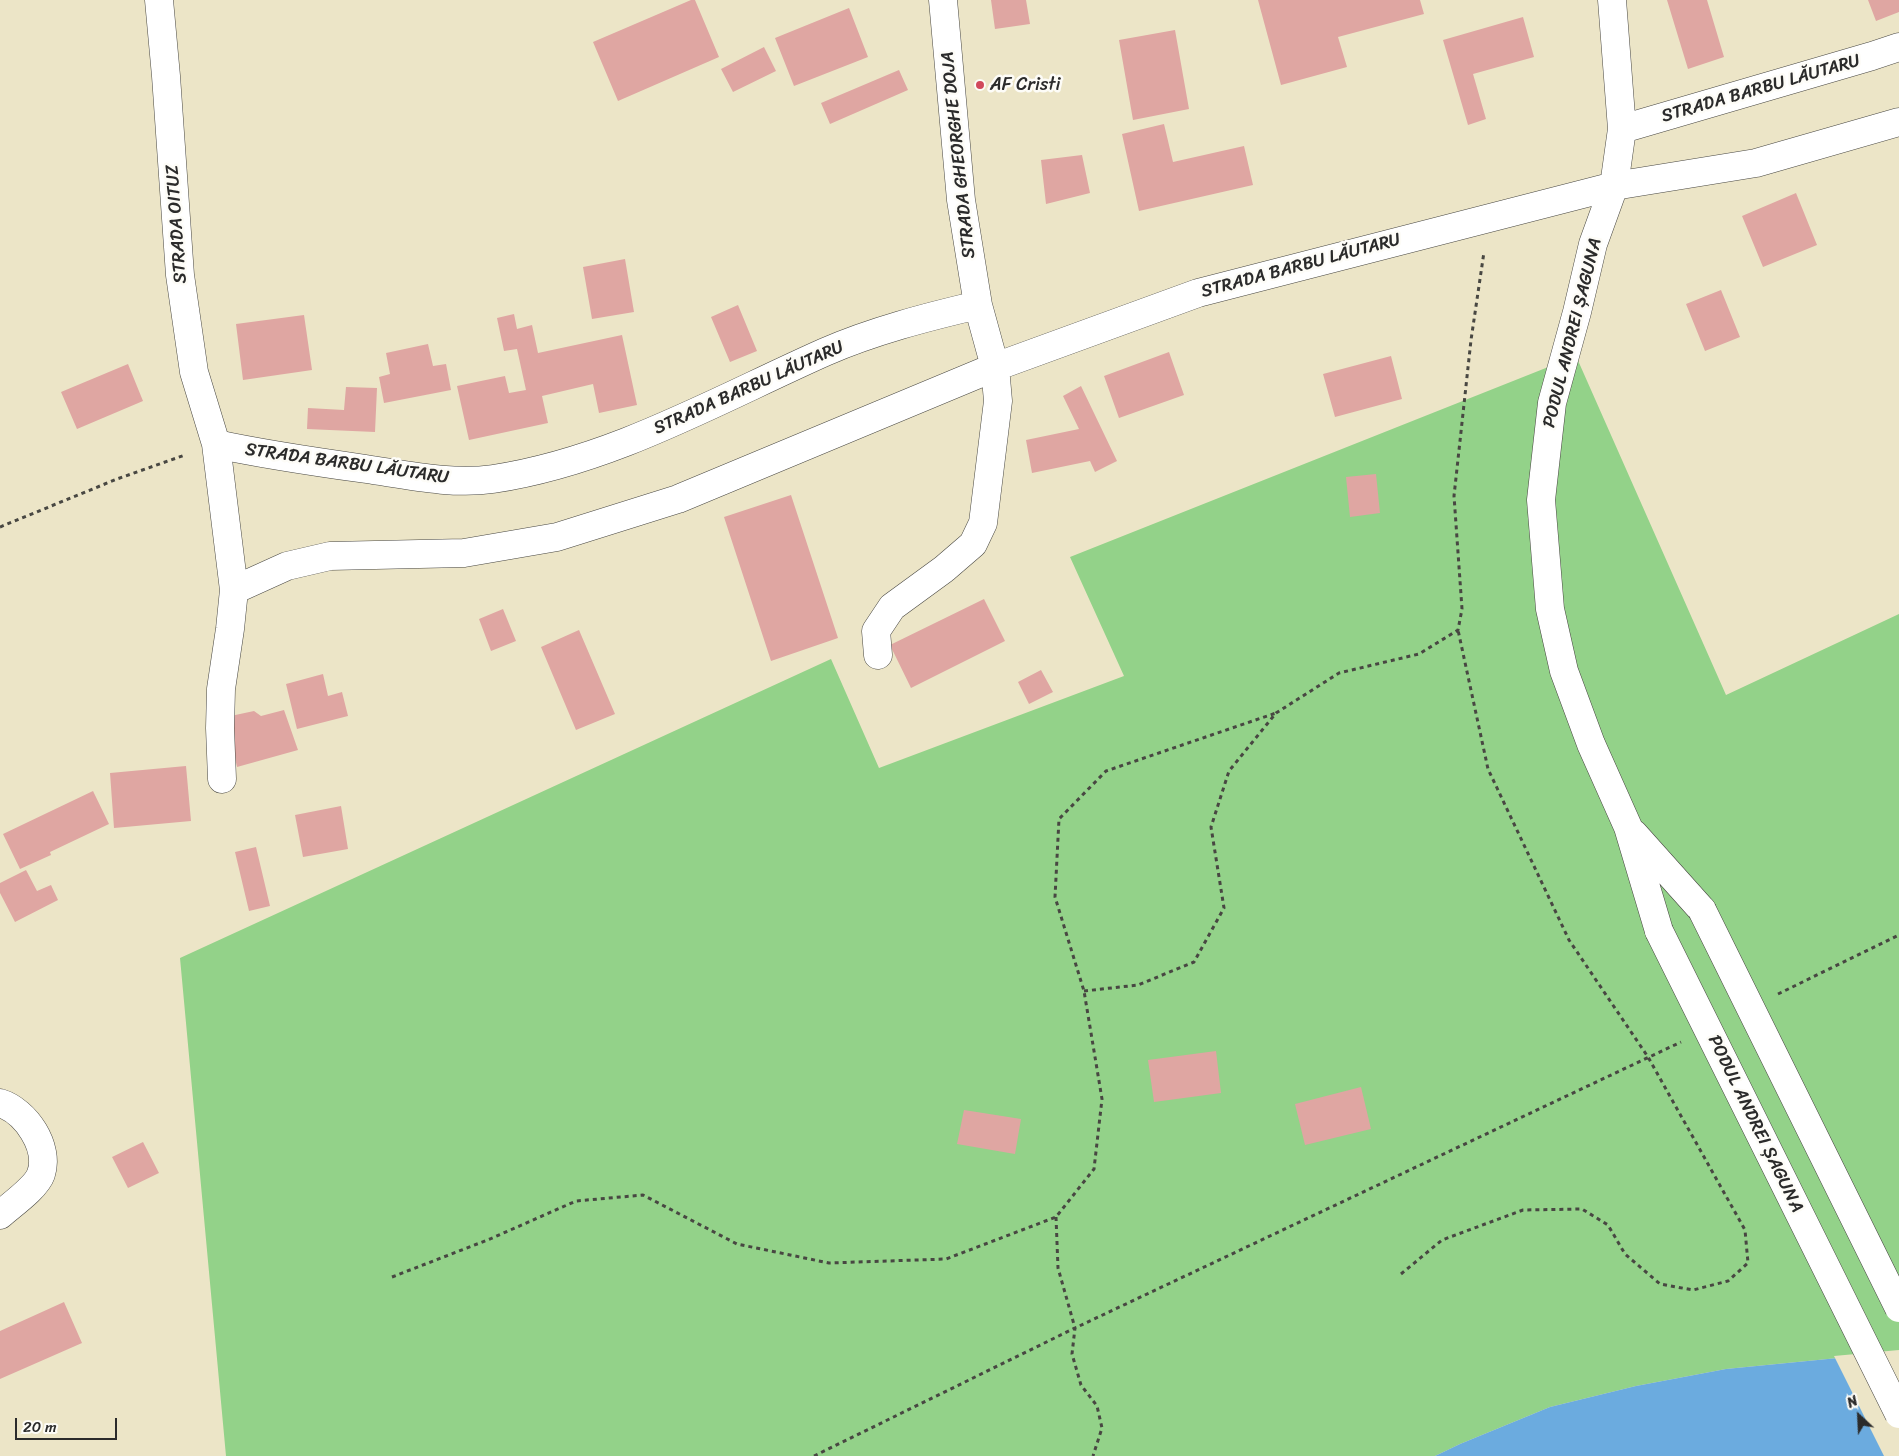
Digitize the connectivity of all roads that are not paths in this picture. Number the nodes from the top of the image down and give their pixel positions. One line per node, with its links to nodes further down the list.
1 (160, 0): 10 (street, STRADA OITUZ)
2 (943, 0): 8 (street, STRADA GHEORGHE DOJA)
3 (1612, 0): 6 (street, PODUL ANDREI ȘAGUNA)
4 (1899, 46): 6 (street, STRADA BARBU LĂUTARU)
5 (1899, 122): 7 (street, STRADA BARBU LĂUTARU)
6 (1622, 129): 7 (street, PODUL ANDREI ȘAGUNA)
7 (1614, 186): 9 (street, STRADA BARBU LĂUTARU); 14 (street, PODUL ANDREI ȘAGUNA)
8 (978, 305): 9 (street, STRADA GHEORGHE DOJA); 10 (street, STRADA BARBU LĂUTARU)
9 (994, 367): 11 (street, STRADA BARBU LĂUTARU); 12 (street, STRADA GHEORGHE DOJA)
10 (216, 444): 11 (street, STRADA OITUZ)
11 (234, 590): 13 (street, STRADA OITUZ)
12 (878, 655)
13 (222, 779)
14 (1628, 827): 17 (street, PODUL ANDREI ȘAGUNA, bridge); 18 (street, PODUL ANDREI ȘAGUNA, bridge)
15 (0, 1103): 16 (street)
16 (0, 1215)
17 (1899, 1308)
18 (1899, 1414)

